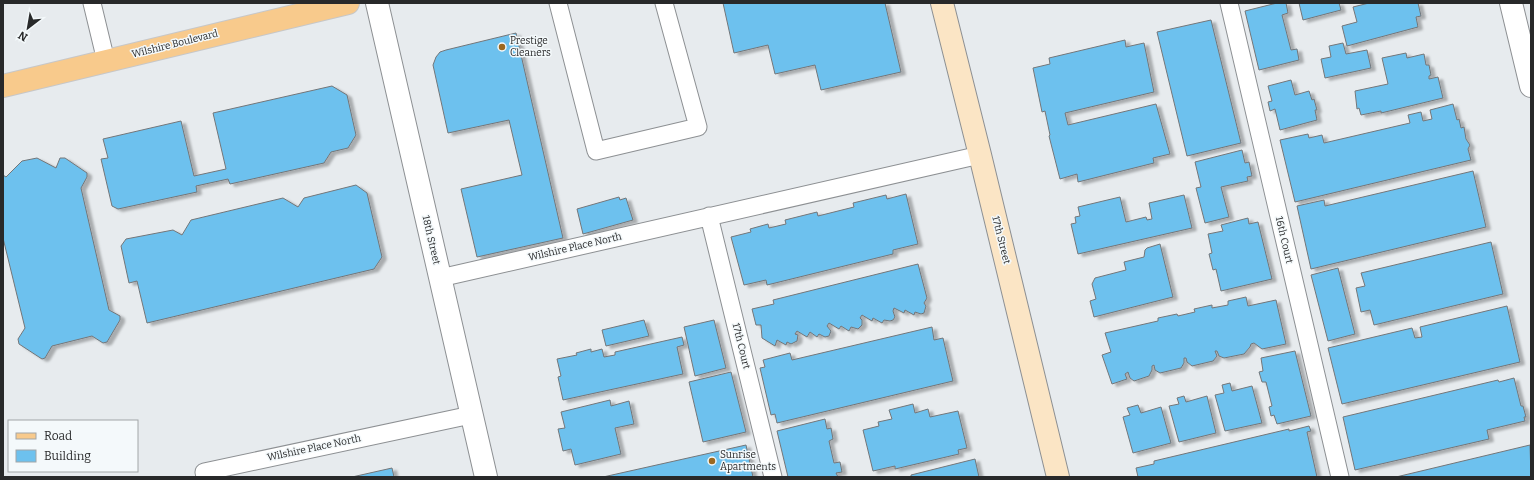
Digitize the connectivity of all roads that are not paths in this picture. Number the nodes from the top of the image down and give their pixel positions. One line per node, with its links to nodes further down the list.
1 (92, 3): 9 (lane)
2 (348, 3): 9 (main road, Wilshire Boulevard)
3 (377, 3): 14 (street, 18th Street)
4 (558, 3): 5 (lane)
5 (664, 3)
6 (942, 3): 12 (street, 17th Street)
7 (1229, 3): 20 (lane, 16th Court)
8 (1511, 3): 11 (street)
9 (106, 61): 10 (main road, Wilshire Boulevard)
10 (3, 86)
11 (1531, 86)
12 (980, 155): 13 (lane, Wilshire Place North); 19 (street, 17th Street)
13 (710, 216): 14 (lane, Wilshire Place North); 18 (lane, 17th Court)
14 (440, 278): 15 (street, 18th Street)
15 (471, 415): 16 (lane, Wilshire Place North); 17 (street, 18th Street)
16 (205, 475)
17 (486, 477)
18 (773, 477)
19 (1058, 477)
20 (1340, 477)

